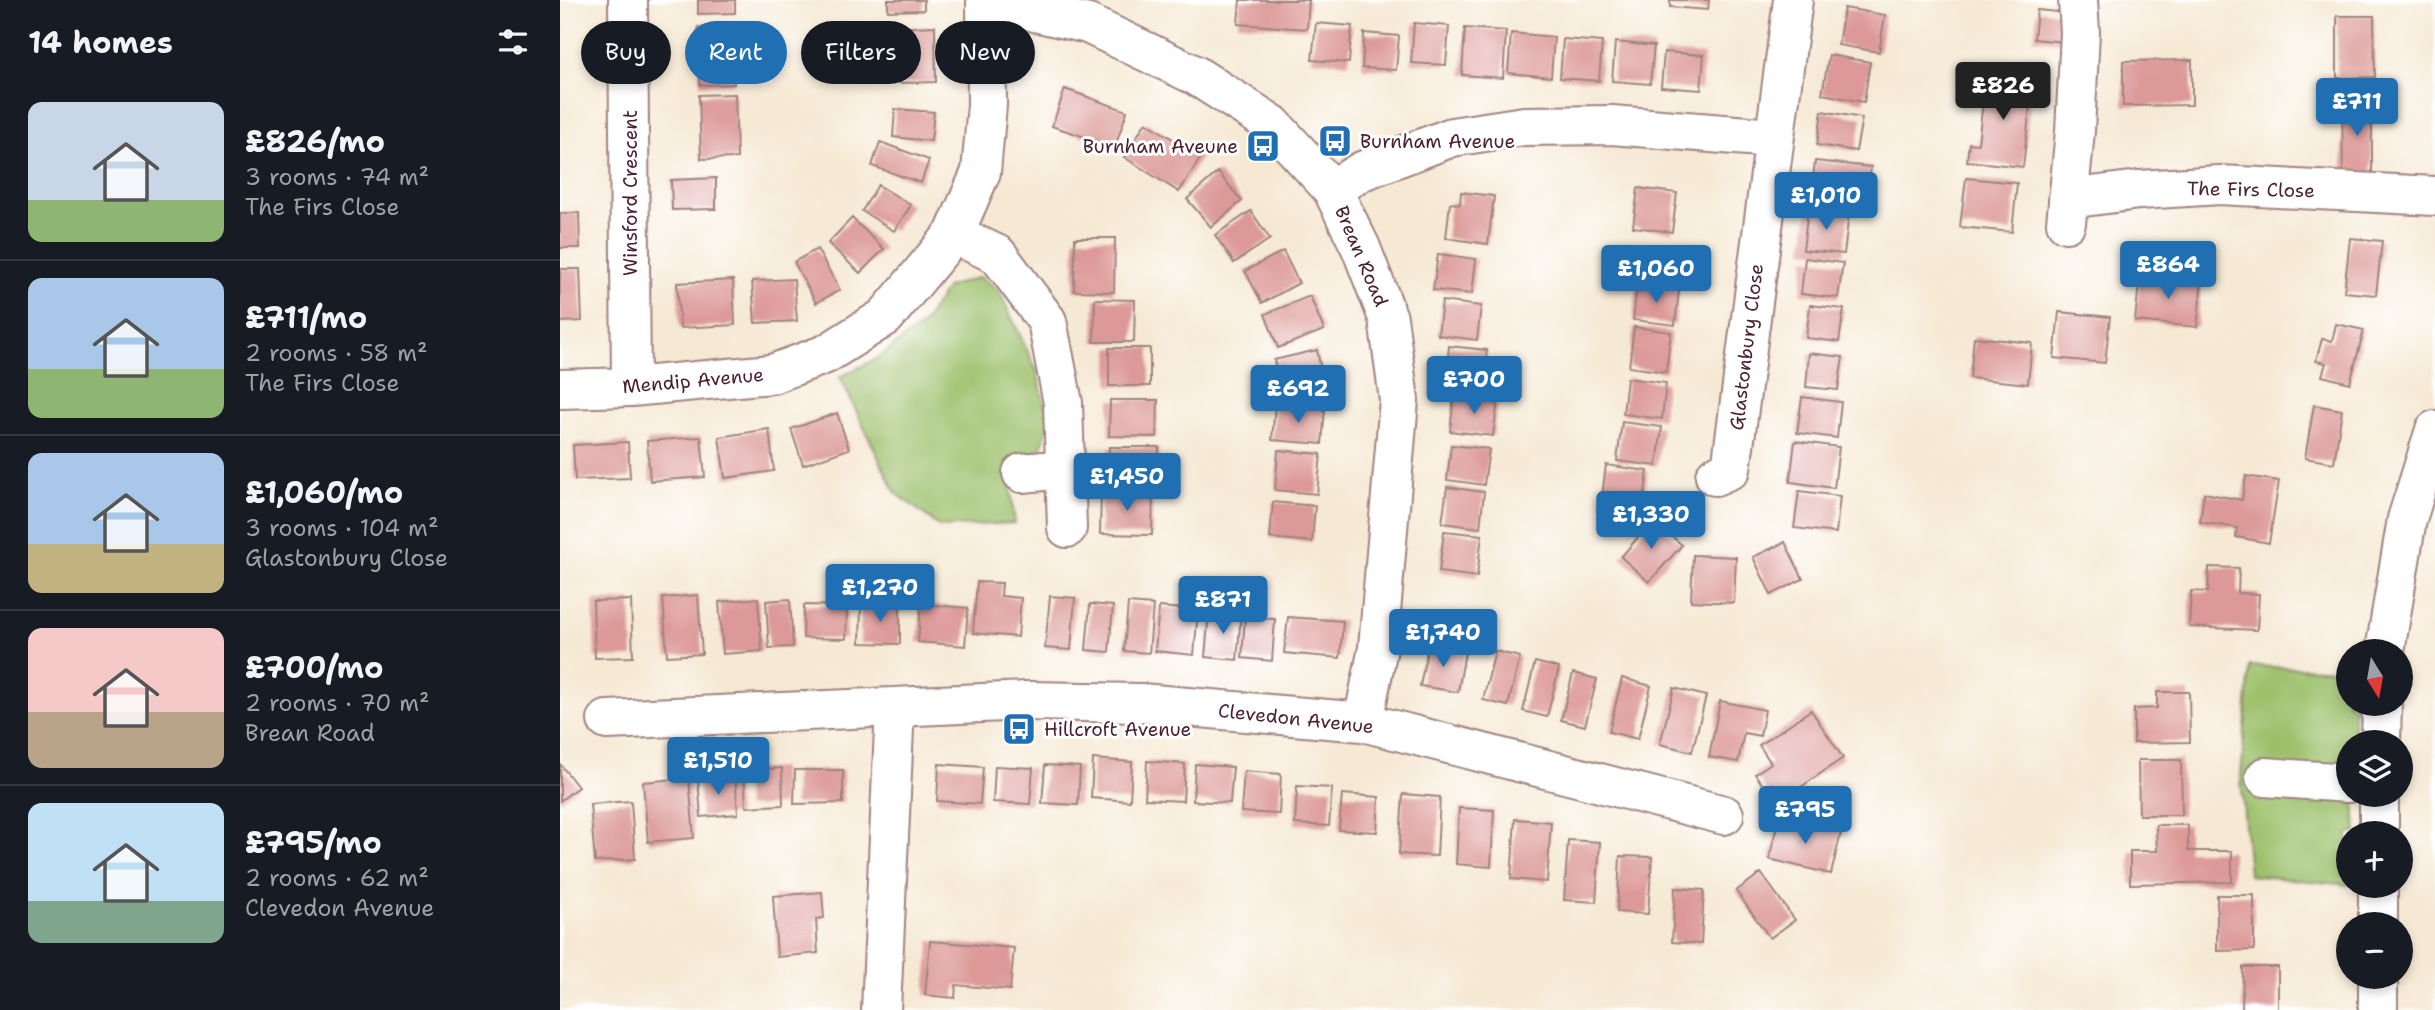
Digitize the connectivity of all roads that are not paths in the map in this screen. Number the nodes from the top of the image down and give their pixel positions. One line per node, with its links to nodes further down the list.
1 (628, 0): 9 (street, Winsford Crescent)
2 (986, 0): 6 (street, Brean Road); 8 (street, Mendip Avenue)
3 (1793, 0): 5 (street, Glastonbury Close)
4 (2078, 0): 7 (street, The Firs Close)
5 (1773, 138): 6 (street); 14 (street, Glastonbury Close)
6 (1332, 189): 19 (street, Brean Road)
7 (2435, 196)
8 (954, 234): 9 (street, Mendip Avenue); 12 (street)
9 (631, 387): 10 (street, Mendip Avenue)
10 (560, 389)
11 (2435, 430): 16 (street)
12 (1066, 469): 13 (street); 15 (street)
13 (1022, 472)
14 (1715, 476)
15 (1067, 528)
16 (2387, 639)
17 (895, 707): 18 (street, Clevedon Avenue); 19 (street, Clevedon Avenue); 24 (street)
18 (607, 720)
19 (1363, 722): 22 (street, Clevedon Avenue)
20 (2265, 777): 21 (street)
21 (2336, 782)
22 (1724, 815)
23 (2378, 989): 25 (street)
24 (881, 1010)
25 (2378, 1010)

